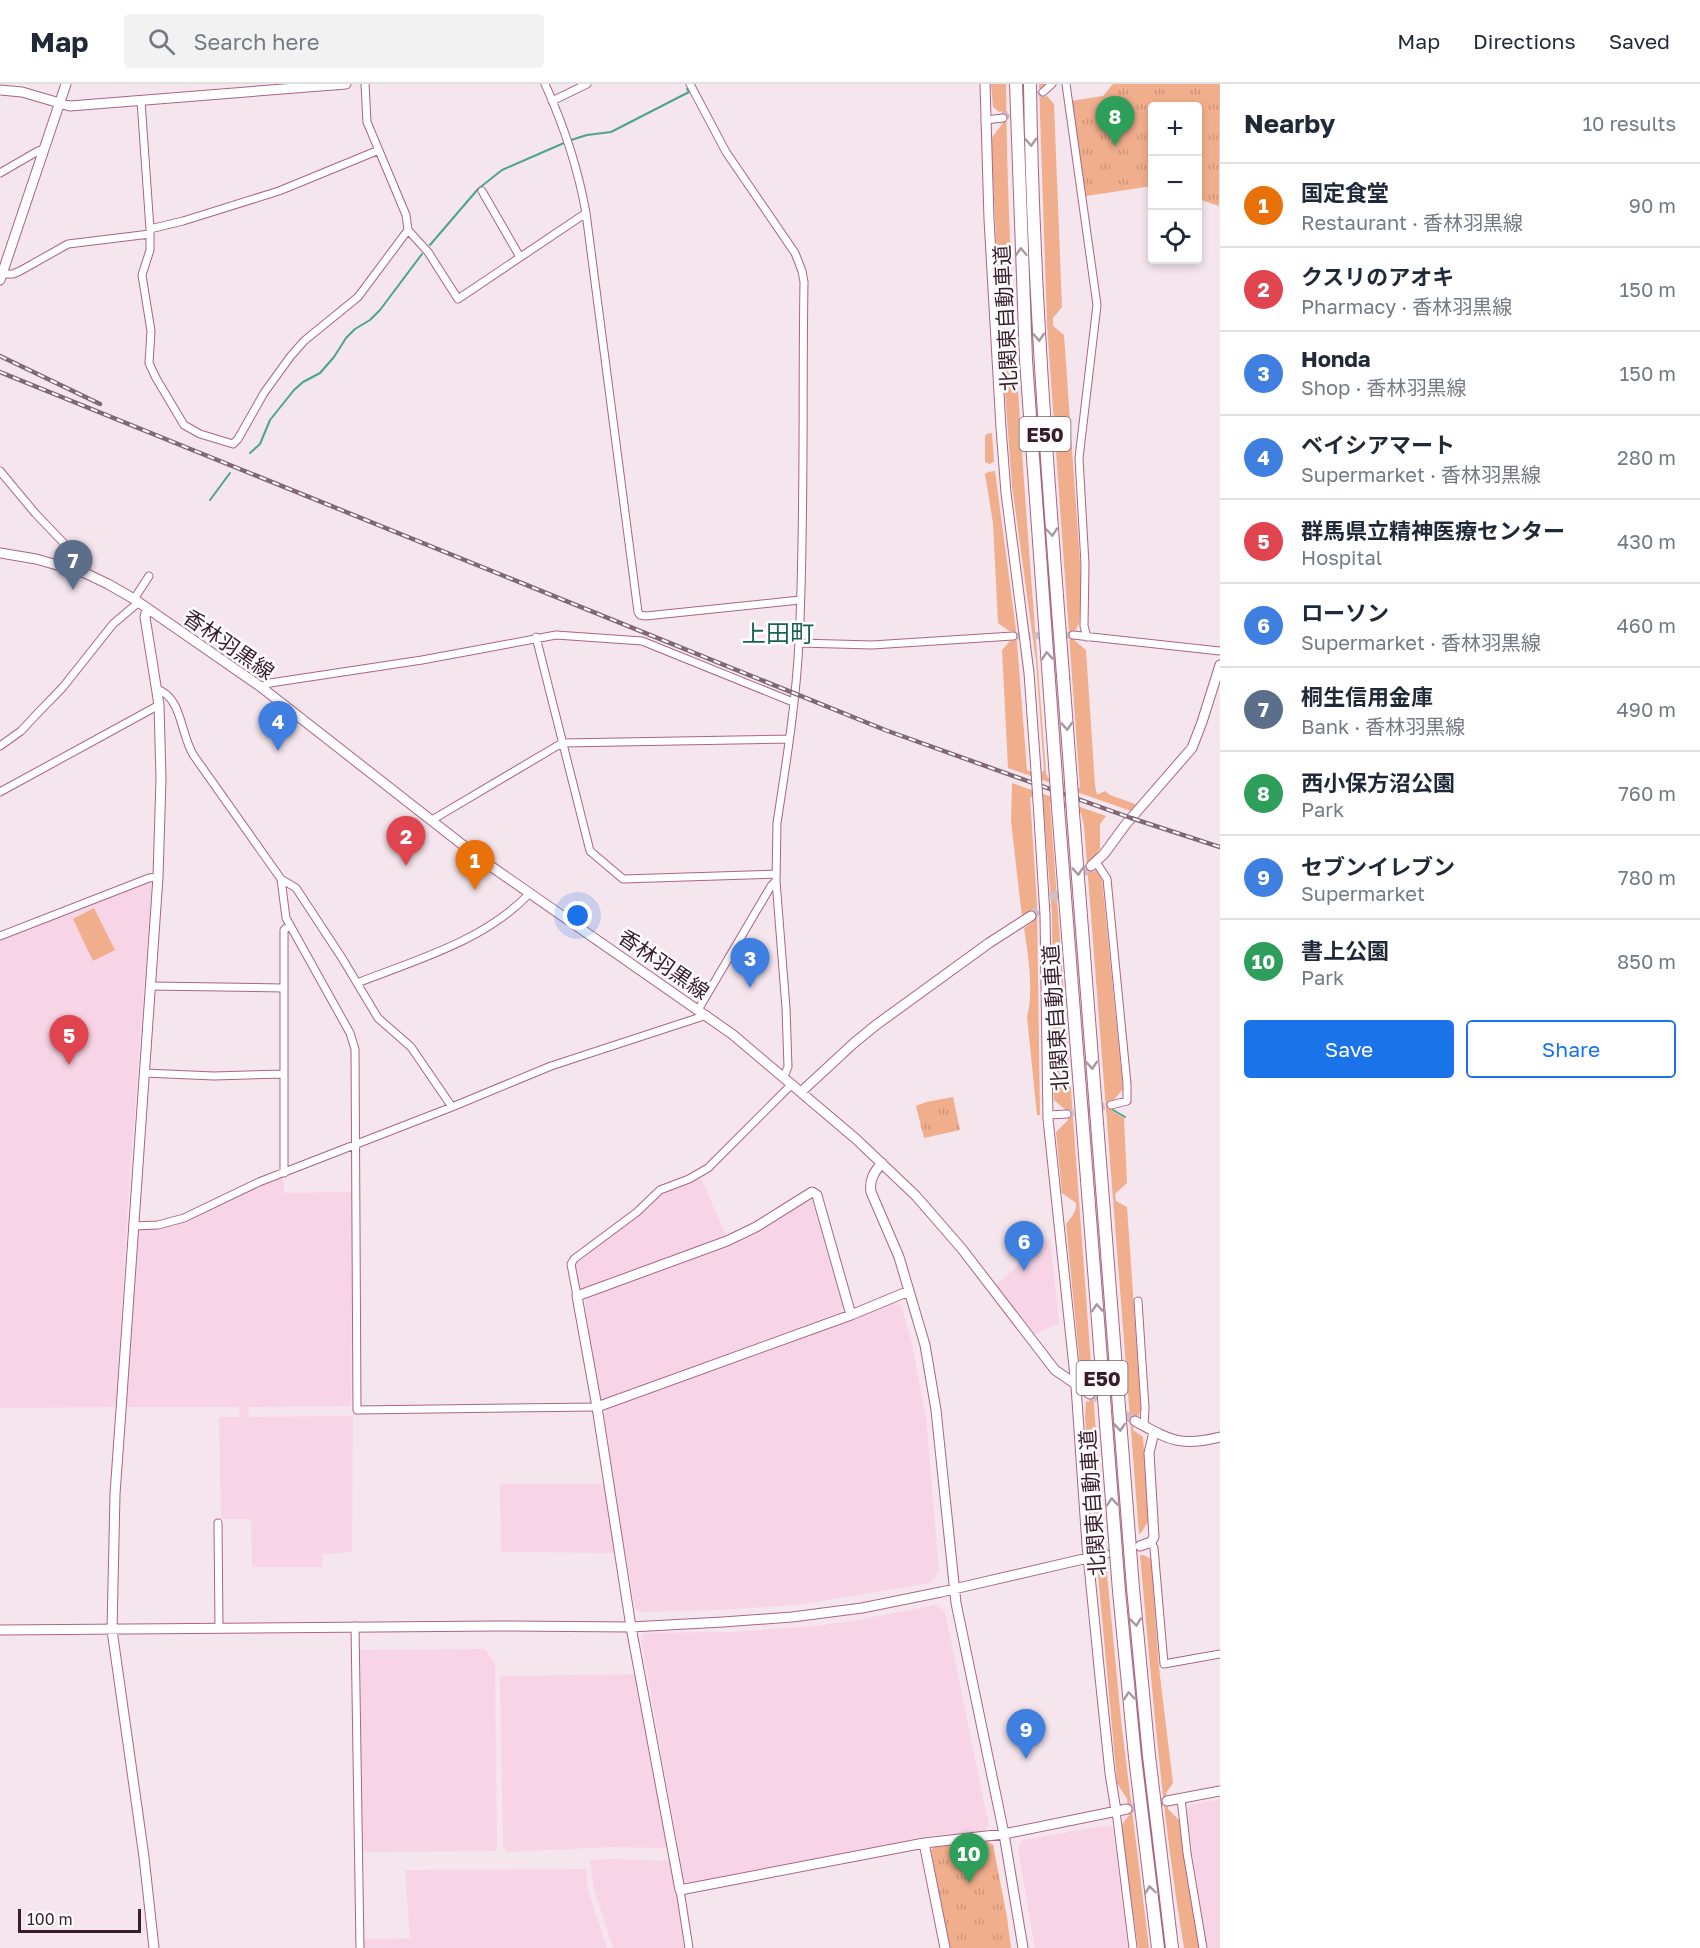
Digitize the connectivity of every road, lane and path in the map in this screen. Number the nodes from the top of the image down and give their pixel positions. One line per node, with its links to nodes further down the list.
1 (66, 84): 17 (street)
2 (346, 84): 12 (street)
3 (365, 84): 21 (street)
4 (545, 84): 15 (street)
5 (587, 84): 15 (street)
6 (690, 84): 33 (street)
7 (985, 84): 19 (street)
8 (1016, 84): 113 (highway, 北関東自動車道 / E50, one-way to 8, bridge)
9 (1030, 84): 114 (highway, 北関東自動車道 / E50, one-way to 114, bridge)
10 (1052, 84): 14 (street)
11 (1066, 84): 38 (street)
12 (263, 88): 16 (street)
13 (0, 90): 17 (street)
14 (1043, 92)
15 (552, 100): 24 (street)
16 (141, 101): 17 (street); 26 (street)
17 (58, 104): 20 (street)
18 (1003, 118): 19 (street)
19 (985, 120): 71 (street, bridge)
20 (44, 150): 22 (street); 28 (street)
21 (379, 150): 25 (street); 26 (street)
22 (0, 173)
23 (482, 191): 27 (street)
24 (586, 213): 27 (street); 33 (street)
25 (408, 230): 26 (street); 27 (street)
26 (150, 231): 28 (street)
27 (520, 257)
28 (1, 276)
29 (0, 471): 31 (street)
30 (0, 553): 31 (street, 香林羽黒線)
31 (85, 573): 34 (street, 香林羽黒線)
32 (149, 576): 34 (street)
33 (800, 600): 39 (street)
34 (140, 603): 42 (street, 香林羽黒線); 43 (street); 48 (street)
35 (1073, 635): 38 (street)
36 (1012, 636): 39 (street)
37 (536, 638): 42 (street); 44 (street); 47 (street)
38 (1087, 638): 40 (street)
39 (799, 643): 44 (street)
40 (1220, 651)
41 (1220, 665): 51 (street)
42 (261, 687): 50 (street, 香林羽黒線)
43 (157, 689): 45 (street); 54 (street)
44 (793, 702): 46 (street)
45 (159, 705): 49 (street); 52 (street)
46 (788, 739): 47 (street); 53 (street)
47 (562, 743): 50 (street); 53 (street)
48 (0, 746)
49 (0, 792)
50 (432, 820): 55 (street, 香林羽黒線)
51 (1094, 864): 68 (street)
52 (158, 877): 58 (street); 60 (street)
53 (776, 877): 62 (street); 65 (street)
54 (281, 879): 57 (street); 59 (street)
55 (529, 894): 59 (street); 62 (street, 香林羽黒線)
56 (1031, 916): 67 (street)
57 (290, 925): 61 (street); 72 (street)
58 (0, 936)
59 (357, 983): 69 (street)
60 (150, 986): 61 (street); 63 (street)
61 (284, 988): 64 (street)
62 (703, 1013): 65 (street, 香林羽黒線); 69 (street)
63 (144, 1073): 64 (street); 75 (street)
64 (284, 1074): 74 (street)
65 (784, 1076): 66 (street, 香林羽黒線)
66 (792, 1084): 67 (street, 香林羽黒線); 77 (street)
67 (801, 1092): 73 (street, 香林羽黒線)
68 (1111, 1105)
69 (452, 1107): 72 (street)
70 (1067, 1114): 71 (street)
71 (1048, 1115): 80 (street)
72 (356, 1144): 74 (street); 82 (street)
73 (882, 1163): 76 (street); 80 (street, 香林羽黒線)
74 (284, 1173): 75 (street)
75 (133, 1226): 97 (street)
76 (909, 1291): 79 (street); 92 (street)
77 (577, 1296): 79 (street); 82 (street)
78 (1138, 1301): 84 (street)
79 (851, 1315): 82 (street)
80 (1076, 1386): 81 (street, 香林羽黒線); 91 (street)
81 (1090, 1394)
82 (597, 1407): 94 (street)
83 (1135, 1421): 84 (street)
84 (1144, 1426): 85 (street)
85 (1154, 1432): 86 (street); 88 (street)
86 (1220, 1437)
87 (218, 1523): 95 (street)
88 (1151, 1542): 89 (street); 98 (street)
89 (1140, 1546)
90 (1105, 1554): 91 (street)
91 (1088, 1557): 92 (street); 103 (street)
92 (954, 1590): 94 (street); 104 (street)
93 (356, 1626): 94 (street); 95 (street); 108 (street)
94 (631, 1627): 106 (street)
95 (219, 1628): 97 (street)
96 (0, 1630): 97 (street)
97 (112, 1630): 107 (street)
98 (1220, 1654)
99 (1220, 1791): 100 (street)
100 (1181, 1798): 101 (street); 115 (street)
101 (1167, 1801)
102 (1127, 1809): 103 (street)
103 (1116, 1811): 104 (street); 112 (street)
104 (1004, 1834): 105 (street); 111 (street)
105 (924, 1843): 106 (street); 110 (street)
106 (680, 1890): 109 (street)
107 (154, 1948)
108 (360, 1948)
109 (689, 1948)
110 (945, 1948)
111 (1023, 1948)
112 (1133, 1948)
113 (1158, 1948)
114 (1175, 1948)
115 (1203, 1948)

